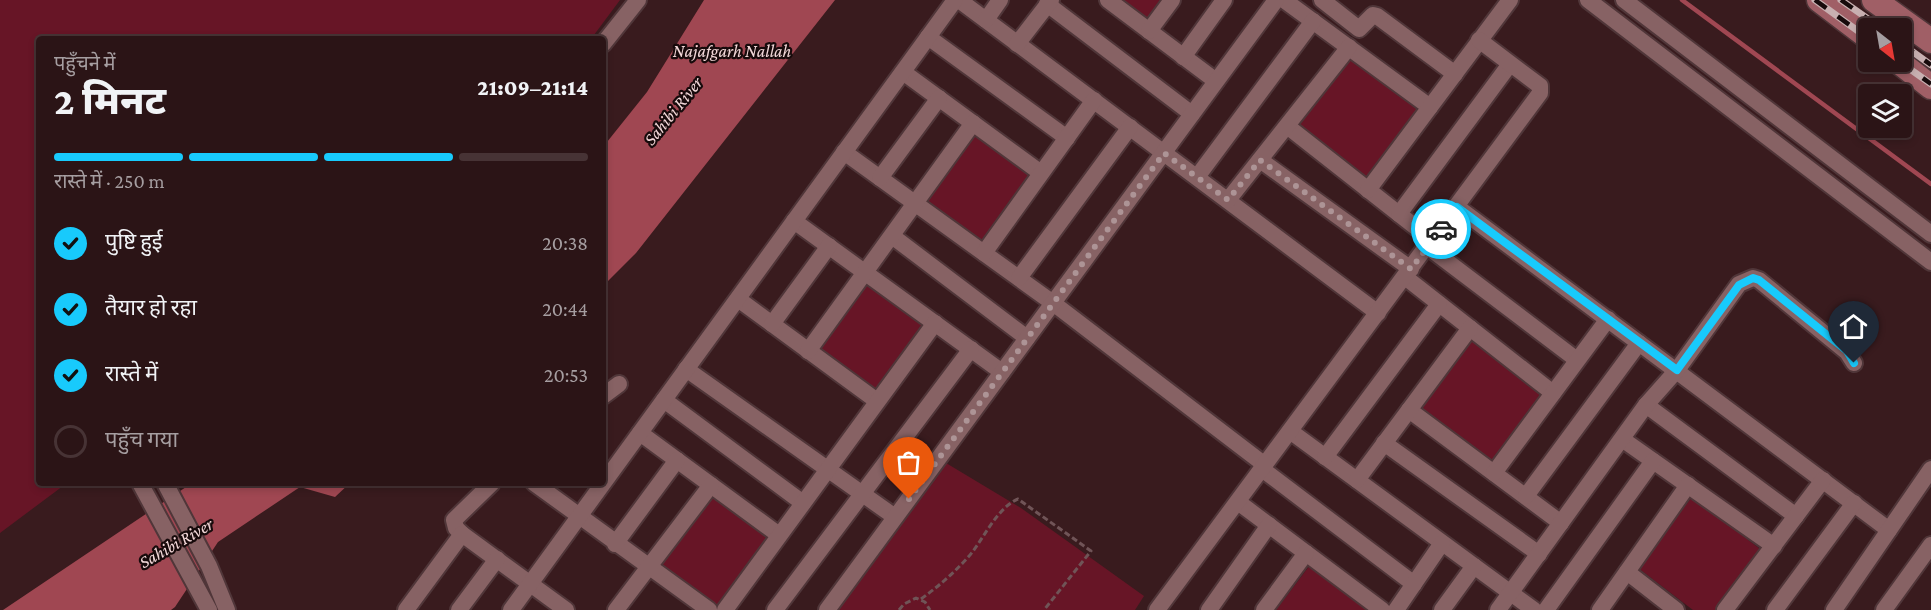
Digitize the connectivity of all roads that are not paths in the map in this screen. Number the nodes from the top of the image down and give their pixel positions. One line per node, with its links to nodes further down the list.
1 (638, 0): 21 (street)
2 (957, 0): 16 (street); 20 (street)
3 (1000, 0): 16 (street)
4 (1108, 0): 19 (street)
5 (1172, 0): 19 (street)
6 (1224, 0): 26 (street)
7 (1276, 0): 31 (street)
8 (1284, 0): 17 (street)
9 (1322, 0): 30 (street)
10 (1510, 0): 22 (street)
11 (1588, 0): 58 (street)
12 (1624, 0): 53 (street)
13 (1819, 0): 18 (main road)
14 (1874, 0): 23 (main road)
15 (1049, 2): 24 (street); 36 (street)
16 (986, 20): 24 (street)
17 (1313, 21): 25 (street); 45 (street)
18 (1858, 30)
19 (1149, 31): 26 (street)
20 (928, 37): 28 (street); 40 (street)
21 (606, 40)
22 (1479, 40): 27 (street); 30 (street)
23 (1931, 41)
24 (1017, 44): 34 (street)
25 (1349, 47): 35 (street); 38 (street)
26 (1183, 57): 31 (street)
27 (1510, 64): 50 (street); 51 (street)
28 (903, 72): 33 (street); 41 (street)
29 (1912, 72): 32 (main road)
30 (1455, 74): 35 (street)
31 (1216, 81): 36 (street)
32 (1931, 87)
33 (939, 98): 37 (street); 46 (street)
34 (1094, 100): 39 (street); 40 (street)
35 (1430, 107): 47 (street)
36 (1192, 114): 42 (street)
37 (973, 123): 44 (street); 49 (street)
38 (1287, 126): 43 (street); 47 (street)
39 (1130, 127): 42 (street); 61 (street)
40 (1067, 138): 44 (street)
41 (844, 152): 46 (street); 52 (street)
42 (1164, 153): 45 (street); 63 (street)
43 (1260, 160): 48 (street); 60 (street)
44 (1041, 173): 57 (street)
45 (1197, 177): 48 (street)
46 (880, 178): 49 (street)
47 (1368, 190): 51 (street)
48 (1228, 200): 65 (street)
49 (915, 203): 54 (street); 57 (street)
50 (1457, 207): 55 (street); 66 (street)
51 (1399, 214): 55 (street)
52 (794, 221): 56 (street); 62 (street)
53 (1931, 234)
54 (892, 236): 59 (street); 70 (street)
55 (1430, 243): 60 (street); 74 (street)
56 (829, 246): 59 (street); 68 (street)
57 (984, 253): 61 (street)
58 (1931, 262)
59 (865, 272): 67 (street); 73 (street)
60 (1408, 273): 64 (street); 65 (street)
61 (1019, 278): 63 (street)
62 (738, 299): 68 (street); 76 (street)
63 (1053, 303): 70 (street); 93 (street)
64 (1439, 304): 69 (street); 90 (street)
65 (1378, 313): 86 (street)
66 (1608, 319): 71 (street); 74 (street)
67 (935, 323): 72 (street); 83 (street)
68 (772, 324): 73 (street)
69 (1470, 328): 80 (street); 85 (street)
70 (1027, 338): 78 (street)
71 (1639, 343): 77 (street); 108 (street)
72 (971, 349): 78 (street); 107 (street)
73 (808, 351): 83 (street)
74 (1577, 360): 80 (street)
75 (1854, 363): 77 (street)
76 (686, 369): 82 (street); 94 (street)
77 (1677, 370): 84 (street); 99 (street)
78 (1002, 372): 114 (street)
79 (619, 384): 81 (street)
80 (1553, 393): 95 (street)
81 (606, 394)
82 (664, 400): 87 (street); 110 (street)
83 (878, 401): 94 (street)
84 (1646, 405): 88 (street); 112 (street)
85 (1409, 410): 89 (street); 95 (street)
86 (1290, 431): 90 (street); 93 (street)
87 (640, 433): 91 (street); 97 (street)
88 (1622, 439): 92 (street); 115 (street)
89 (1384, 443): 98 (street); 125 (street)
90 (1325, 457): 98 (street)
91 (677, 460): 100 (street); 121 (street)
92 (1653, 461): 101 (street); 153 (street)
93 (1263, 467): 109 (street); 131 (street)
94 (827, 469): 107 (street); 110 (street)
95 (1494, 473): 108 (street)
96 (1929, 475): 117 (street)
97 (606, 479)
98 (1357, 480): 120 (street)
99 (1823, 480): 111 (street); 112 (street)
100 (711, 485): 119 (street); 128 (street)
101 (1688, 485): 123 (street); 129 (street)
102 (142, 486): 134 (street)
103 (167, 486): 135 (street)
104 (489, 486): 118 (street)
105 (538, 486): 113 (street)
106 (601, 486): 113 (street)
107 (862, 494): 114 (street); 143 (street)
108 (1526, 496): 115 (street)
109 (1238, 501): 116 (street); 145 (street)
110 (803, 503): 119 (street)
111 (1854, 503): 117 (street); 156 (street)
112 (1796, 516): 123 (street)
113 (578, 517): 121 (street); 130 (street)
114 (895, 517): 144 (street)
115 (1561, 523): 125 (street)
116 (1269, 525): 124 (street); 146 (street)
117 (1889, 530): 157 (street)
118 (462, 534): 126 (street); 136 (street)
119 (779, 535): 142 (street)
120 (1442, 543): 127 (street); 131 (street)
121 (615, 544): 128 (street)
122 (1931, 545): 158 (street)
123 (1774, 546): 155 (street)
124 (1306, 553): 147 (street); 148 (street)
125 (1539, 554): 132 (street)
126 (497, 559): 130 (street); 137 (street)
127 (1474, 566): 132 (street); 150 (street)
128 (649, 567): 140 (street); 141 (street)
129 (1627, 572): 133 (street); 154 (street)
130 (530, 584): 138 (street); 139 (street)
131 (1414, 584): 149 (street)
132 (1511, 593): 151 (street); 152 (street)
133 (1607, 608)
134 (209, 610)
135 (227, 610)
136 (406, 610)
137 (459, 610)
138 (511, 610)
139 (566, 610)
140 (616, 610)
141 (709, 610)
142 (725, 610)
143 (775, 610)
144 (827, 610)
145 (1157, 610)
146 (1209, 610)
147 (1264, 610)
148 (1382, 610)
149 (1396, 610)
150 (1442, 610)
151 (1498, 610)
152 (1534, 610)
153 (1546, 610)
154 (1676, 610)
155 (1725, 610)
156 (1775, 610)
157 (1834, 610)
158 (1884, 610)

